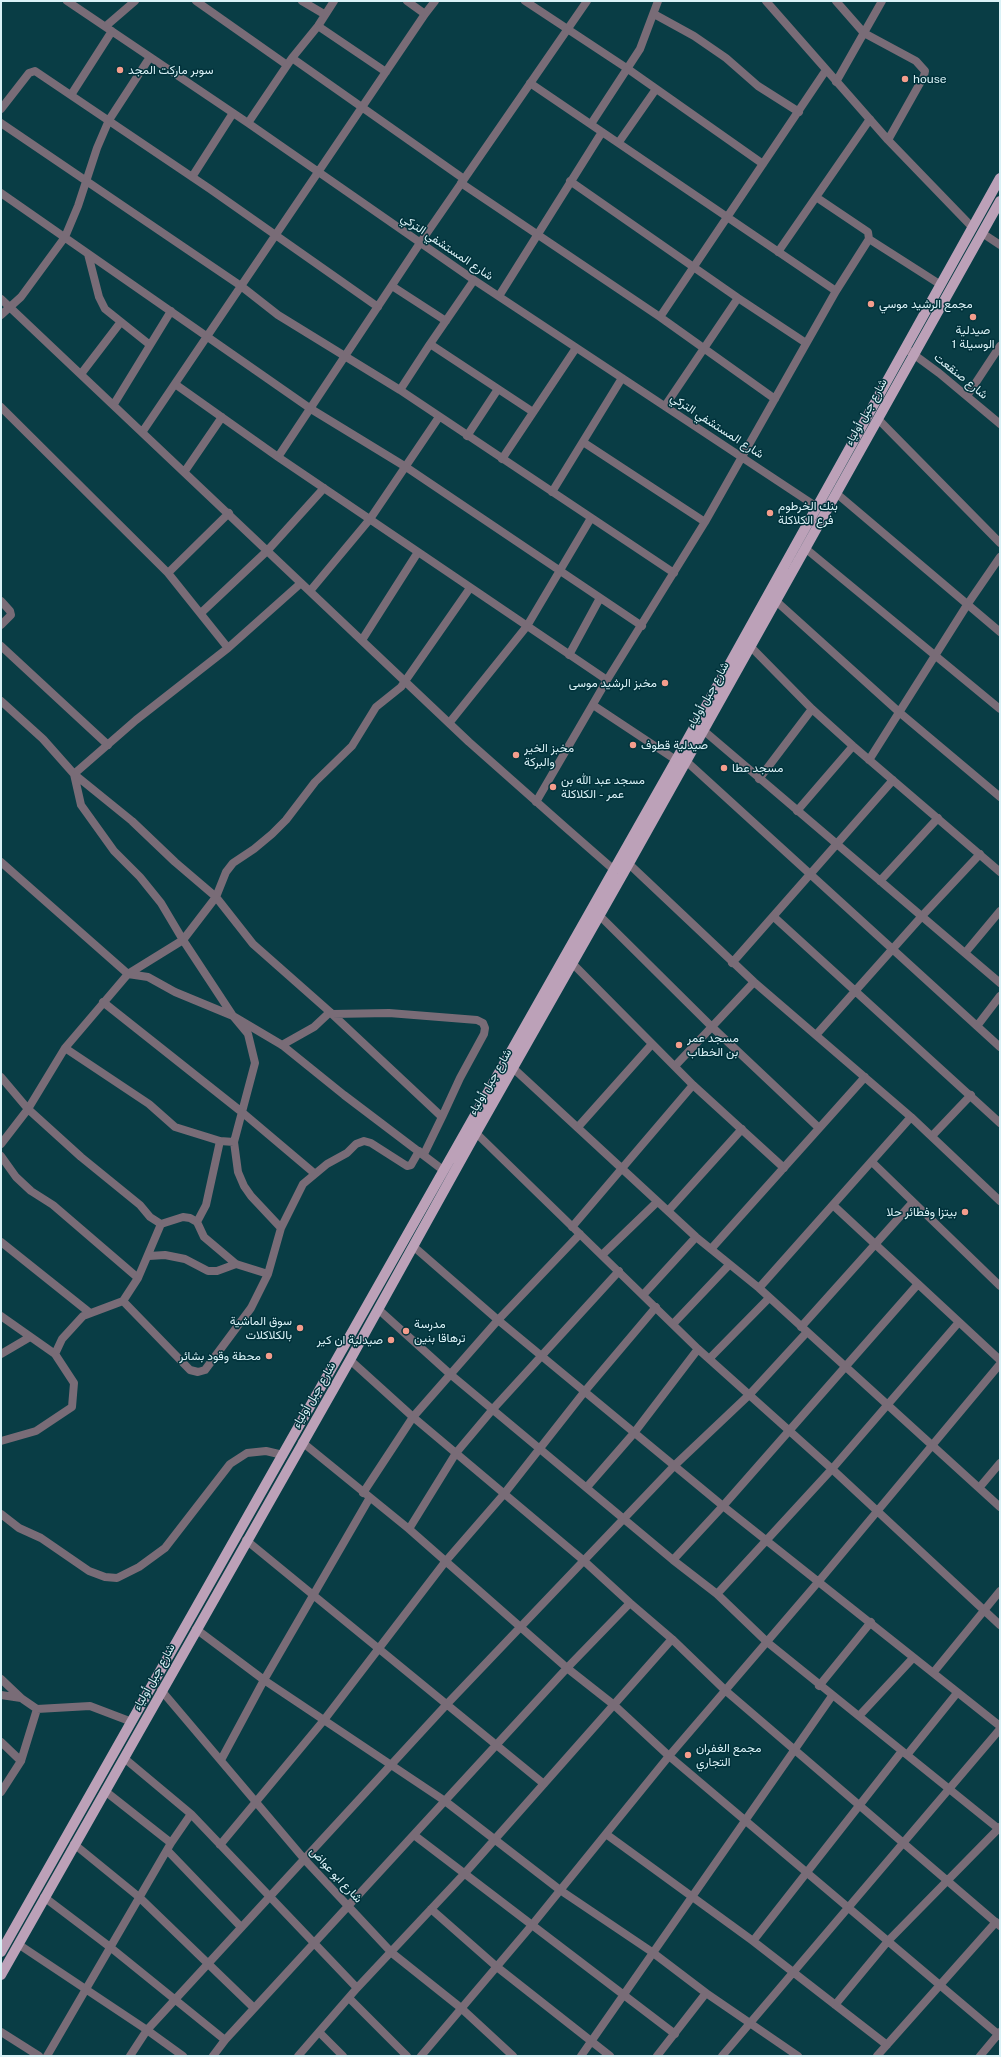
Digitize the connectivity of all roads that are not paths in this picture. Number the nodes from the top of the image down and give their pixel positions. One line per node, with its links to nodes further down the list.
1 (67, 1): 19 (street, شارع المستشفي التركي)
2 (135, 1): 19 (street)
3 (196, 1): 22 (street)
4 (302, 1): 14 (street)
5 (334, 1): 14 (street)
6 (407, 1): 15 (street)
7 (435, 1): 15 (street)
8 (525, 1): 18 (street)
9 (587, 1): 18 (street)
10 (658, 1): 16 (street)
11 (766, 1): 24 (street)
12 (836, 1): 20 (street)
13 (882, 1): 20 (street)
14 (324, 14): 17 (street)
15 (425, 14): 25 (street)
16 (654, 14): 23 (street); 32 (street)
17 (318, 26): 22 (street); 25 (street)
18 (567, 28): 23 (street); 27 (street)
19 (109, 29): 21 (street, شارع المستشفي التركي); 29 (street)
20 (864, 33): 26 (street); 40 (street)
21 (150, 57): 33 (street, شارع المستشفي التركي); 35 (street)
22 (289, 62): 30 (street); 37 (street)
23 (628, 69): 28 (street); 38 (street)
24 (826, 70): 26 (street); 32 (street)
25 (386, 72): 30 (street)
26 (836, 82): 34 (street)
27 (530, 83): 38 (street); 47 (street)
28 (656, 89): 41 (street); 42 (street)
29 (71, 95): 31 (street); 35 (street)
30 (361, 108): 43 (street); 47 (street)
31 (1, 109)
32 (799, 112): 42 (street)
33 (233, 113): 37 (street, شارع المستشفي التركي); 44 (street)
34 (870, 119): 40 (street); 50 (street)
35 (109, 120): 44 (street); 46 (street)
36 (1, 123): 46 (street)
37 (248, 123): 43 (street, شارع المستشفي التركي)
38 (591, 124): 39 (street)
39 (602, 132): 41 (street); 48 (street)
40 (888, 140): 53 (street)
41 (619, 142): 52 (street)
42 (763, 164): 52 (street)
43 (318, 173): 55 (street); 58 (street, شارع المستشفي التركي)
44 (192, 177): 55 (street)
45 (1000, 178): 53 (main road, شارع جبل أولياء)
46 (86, 181): 56 (street); 65 (street)
47 (463, 181): 54 (street); 58 (street)
48 (570, 181): 54 (street); 62 (street)
49 (1, 193): 56 (street)
50 (816, 197): 57 (street); 60 (street)
51 (1000, 201): 53 (main road, شارع جبل أولياء)
52 (727, 217): 60 (street); 62 (street)
53 (977, 230): 59 (street); 64 (main road, شارع جبل أولياء); 86 (main road, شارع جبل أولياء)
54 (537, 234): 68 (street); 75 (street)
55 (276, 236): 65 (street); 71 (street)
56 (65, 237): 61 (street); 72 (street)
57 (869, 239): 64 (street); 67 (street)
58 (420, 243): 63 (street, شارع المستشفي التركي); 66 (street)
59 (1000, 245)
60 (778, 252): 67 (street)
61 (88, 254): 73 (street); 77 (street)
62 (694, 267): 69 (street); 75 (street)
63 (474, 280): 68 (street, شارع المستشفي التركي); 76 (street)
64 (941, 285): 85 (main road, شارع جبل أولياء)
65 (241, 286): 78 (street); 87 (street)
66 (392, 286): 71 (street); 76 (street)
67 (836, 292): 79 (street)
68 (499, 296): 83 (street, شارع المستشفي التركي)
69 (738, 298): 79 (street); 84 (street)
70 (1, 299): 72 (street)
71 (378, 307): 87 (street)
72 (11, 308): 74 (street); 88 (street)
73 (171, 311): 78 (street); 81 (street)
74 (1, 315)
75 (660, 317): 84 (street)
76 (446, 320): 80 (street)
77 (120, 323): 81 (street); 88 (street)
78 (207, 337): 90 (street); 98 (street)
79 (806, 343): 94 (street)
80 (430, 344): 91 (street); 92 (street)
81 (150, 345): 95 (street)
82 (1000, 346): 93 (street)
83 (576, 348): 89 (street, شارع المستشفي التركي); 99 (street)
84 (704, 348): 94 (street); 96 (street)
85 (905, 348): 86 (street, شارع صنقعت); 115 (main road, شارع جبل أولياء)
86 (915, 354): 93 (street, شارع صنقعت); 102 (main road, شارع جبل أولياء)
87 (346, 356): 92 (street); 98 (street)
88 (81, 374): 95 (street)
89 (622, 378): 96 (street, شارع المستشفي التركي); 106 (street)
90 (175, 384): 100 (street); 104 (street)
91 (498, 389): 99 (street); 105 (street)
92 (400, 390): 101 (street)
93 (967, 396): 103 (street, شارع صنقعت)
94 (775, 400): 107 (street)
95 (114, 404): 104 (street)
96 (665, 406): 107 (street, شارع المستشفي التركي)
97 (1, 407): 126 (street)
98 (311, 409): 108 (street); 110 (street)
99 (533, 412): 109 (street)
100 (222, 417): 108 (street); 111 (street)
101 (439, 417): 105 (street); 110 (street)
102 (878, 419): 114 (main road, شارع جبل أولياء); 120 (street)
103 (1000, 424)
104 (143, 431): 111 (street)
105 (467, 436): 109 (street)
106 (583, 442): 113 (street); 119 (street)
107 (742, 457): 115 (street, شارع المستشفي التركي); 119 (street)
108 (278, 458): 112 (street)
109 (502, 459): 113 (street)
110 (406, 467): 118 (street); 125 (street)
111 (185, 471): 116 (street)
112 (324, 488): 118 (street); 122 (street)
113 (552, 492): 117 (street)
114 (836, 494): 121 (main road, شارع جبل أولياء); 134 (street)
115 (817, 507): 158 (main road, شارع جبل أولياء)
116 (229, 513): 122 (street); 126 (street)
117 (590, 518): 125 (street); 127 (street)
118 (370, 519): 123 (street); 130 (street)
119 (704, 522): 127 (street)
120 (1000, 543)
121 (806, 548): 133 (main road, شارع جبل أولياء); 145 (street)
122 (268, 550): 128 (street); 135 (street)
123 (418, 552): 129 (street); 140 (street)
124 (1000, 557): 134 (street)
125 (559, 571): 131 (street); 137 (street)
126 (168, 573): 135 (street)
127 (674, 573): 138 (street)
128 (301, 582): 130 (street); 143 (street)
129 (470, 588): 137 (street); 147 (street)
130 (310, 591): 140 (street)
131 (600, 598): 138 (street); 144 (street)
132 (1, 601): 136 (street)
133 (776, 601): 142 (main road, شارع جبل أولياء); 152 (street)
134 (967, 605): 139 (street); 145 (street)
135 (201, 613): 143 (street)
136 (1, 625)
137 (527, 626): 144 (street); 153 (street)
138 (642, 626): 146 (street)
139 (1000, 632)
140 (362, 640): 147 (street)
141 (1, 646): 155 (street)
142 (750, 646): 150 (street); 154 (main road, شارع جبل أولياء)
143 (228, 648): 155 (street)
144 (570, 655): 146 (street)
145 (935, 656): 151 (street); 152 (street)
146 (607, 680): 149 (street)
147 (406, 681): 153 (street); 175 (street)
148 (1, 701): 159 (street)
149 (593, 705): 158 (street); 163 (street)
150 (812, 709): 156 (street); 160 (street)
151 (1000, 709)
152 (899, 712): 157 (street); 162 (street)
153 (450, 722): 163 (street)
154 (703, 730): 158 (main road, شارع جبل أولياء); 160 (street)
155 (108, 746): 159 (street)
156 (853, 746): 157 (street); 164 (street)
157 (869, 760): 161 (street)
158 (681, 761): 169 (main road, شارع جبل أولياء); 170 (main road, شارع جبل أولياء); 173 (street)
159 (74, 774): 175 (street); 180 (street)
160 (759, 779): 164 (street)
161 (893, 780): 165 (street); 166 (street)
162 (1000, 798)
163 (536, 802): 170 (street)
164 (797, 811): 166 (street)
165 (938, 818): 167 (street); 174 (street)
166 (837, 846): 173 (street); 174 (street)
167 (980, 854): 171 (street); 178 (street)
168 (1, 862): 185 (street)
169 (629, 864): 172 (main road, شارع جبل أولياء); 184 (street)
170 (613, 869): 172 (street); 224 (main road, شارع جبل أولياء)
171 (1000, 872)
172 (623, 874): 177 (main road, شارع جبل أولياء)
173 (810, 876): 179 (street); 181 (street)
174 (880, 881): 178 (street)
175 (216, 897): 180 (street); 191 (street)
176 (1000, 911): 182 (street)
177 (599, 915): 183 (main road, شارع جبل أولياء); 194 (street)
178 (922, 916): 181 (street); 182 (street)
179 (774, 917): 184 (street); 188 (street)
180 (183, 940): 185 (street); 192 (street)
181 (893, 949): 188 (street); 193 (street)
182 (965, 953): 187 (street)
183 (572, 963): 196 (street); 201 (main road, شارع جبل أولياء)
184 (732, 963): 186 (street)
185 (128, 974): 190 (street); 192 (street)
186 (754, 982): 194 (street); 195 (street)
187 (1000, 984)
188 (856, 990): 195 (street); 205 (street)
189 (1000, 996): 193 (street)
190 (104, 1002): 199 (street); 207 (street)
191 (331, 1013): 197 (street); 208 (street); 208 (street)
192 (233, 1016): 197 (street); 207 (street)
193 (977, 1026): 198 (street)
194 (712, 1028): 200 (street); 212 (street)
195 (816, 1035): 203 (street)
196 (652, 1044): 200 (street); 211 (street)
197 (282, 1045): 219 (street)
198 (1000, 1047)
199 (65, 1048): 206 (street); 216 (street)
200 (676, 1066): 204 (street)
201 (513, 1068): 211 (street); 214 (main road, شارع جبل أولياء)
202 (1, 1077): 206 (street)
203 (865, 1077): 209 (street); 212 (street)
204 (693, 1085): 213 (street); 223 (street)
205 (970, 1095): 210 (street); 215 (street)
206 (28, 1109): 218 (street); 232 (street)
207 (243, 1113): 217 (street); 225 (street)
208 (442, 1117): 219 (street)
209 (911, 1117): 215 (street); 221 (street)
210 (1000, 1123)
211 (578, 1127): 223 (street)
212 (819, 1128): 222 (street)
213 (742, 1129): 222 (street); 230 (street)
214 (476, 1133): 233 (street); 239 (main road, شارع جبل أولياء)
215 (932, 1136): 226 (street)
216 (220, 1141): 217 (street); 231 (street)
217 (234, 1142): 234 (street)
218 (1, 1144)
219 (421, 1153): 224 (street); 225 (street)
220 (1, 1156): 247 (street)
221 (872, 1162): 228 (street); 229 (street)
222 (784, 1168): 240 (street)
223 (622, 1169): 227 (street); 233 (street)
224 (443, 1170): 285 (main road, شارع جبل أولياء)
225 (314, 1173): 234 (street)
226 (1000, 1201)
227 (657, 1202): 230 (street); 241 (street)
228 (913, 1202): 238 (street); 249 (street)
229 (834, 1206): 238 (street); 250 (street)
230 (668, 1211): 236 (street)
231 (196, 1222): 232 (street); 243 (street)
232 (161, 1224): 242 (street)
233 (572, 1227): 235 (street)
234 (281, 1228): 246 (street)
235 (580, 1234): 241 (street); 258 (street)
236 (696, 1237): 240 (street); 251 (street)
237 (1, 1242): 256 (street)
238 (875, 1244): 248 (street); 261 (street)
239 (413, 1246): 255 (main road, شارع جبل أولياء); 258 (street)
240 (711, 1249): 244 (street)
241 (602, 1255): 245 (street)
242 (149, 1256): 243 (street); 247 (street)
243 (236, 1264): 246 (street)
244 (729, 1265): 250 (street); 260 (street)
245 (619, 1271): 251 (street); 266 (street)
246 (268, 1274): 253 (street)
247 (138, 1278): 253 (street)
248 (918, 1284): 259 (street); 271 (street)
249 (1000, 1286)
250 (759, 1288): 252 (street)
251 (644, 1295): 254 (street)
252 (769, 1298): 261 (street); 267 (street)
253 (123, 1301): 256 (street)
254 (656, 1307): 260 (street); 273 (street)
255 (378, 1309): 268 (main road, شارع جبل أولياء); 272 (street)
256 (90, 1313): 265 (street)
257 (1, 1316): 262 (street)
258 (498, 1320): 266 (street); 272 (street)
259 (959, 1322): 269 (street); 275 (street)
260 (674, 1323): 263 (street)
261 (804, 1330): 271 (street); 274 (street)
262 (30, 1337): 264 (street); 265 (street)
263 (698, 1349): 267 (street); 279 (street)
264 (1, 1354)
265 (55, 1354): 280 (street)
266 (543, 1356): 273 (street); 276 (street)
267 (709, 1359): 274 (street)
268 (350, 1360): 277 (street); 281 (main road, شارع جبل أولياء)
269 (1000, 1360)
270 (1000, 1364): 282 (street)
271 (846, 1367): 275 (street); 278 (street)
272 (450, 1374): 276 (street); 277 (street)
273 (585, 1391): 279 (street); 283 (street)
274 (750, 1394): 278 (street); 287 (street)
275 (887, 1405): 282 (street); 288 (street)
276 (493, 1409): 283 (street); 284 (street)
277 (413, 1417): 284 (street); 292 (street)
278 (788, 1430): 288 (street); 293 (street)
279 (634, 1433): 287 (street); 289 (street)
280 (1, 1441)
281 (302, 1442): 292 (street); 299 (main road, شارع جبل أولياء)
282 (933, 1446): 290 (street); 295 (street)
283 (540, 1448): 289 (street); 291 (street)
284 (456, 1453): 291 (street); 298 (street)
285 (283, 1455): 296 (street); 334 (main road, شارع جبل أولياء)
286 (1000, 1463): 290 (street)
287 (675, 1465): 293 (street); 297 (street)
288 (832, 1469): 295 (street); 300 (street)
289 (587, 1487): 297 (street)
290 (978, 1488): 294 (street)
291 (504, 1494): 301 (street); 303 (street)
292 (366, 1496): 298 (street); 307 (street)
293 (723, 1506): 300 (street); 302 (street)
294 (1000, 1507)
295 (878, 1512): 304 (street); 309 (street)
296 (1, 1514)
297 (624, 1518): 301 (street); 302 (street)
298 (409, 1529): 303 (street)
299 (246, 1540): 307 (street); 313 (main road, شارع جبل أولياء)
300 (767, 1542): 304 (street); 306 (street)
301 (583, 1560): 308 (street); 312 (street)
302 (673, 1560): 306 (street)
303 (445, 1562): 312 (street); 316 (street)
304 (819, 1581): 310 (street); 315 (street)
305 (1000, 1591): 309 (street)
306 (718, 1594): 315 (street)
307 (313, 1596): 316 (street); 321 (street)
308 (630, 1603): 314 (street); 318 (street)
309 (983, 1610): 311 (street); 319 (street)
310 (871, 1622): 317 (street); 322 (street)
311 (1000, 1625)
312 (521, 1626): 318 (street); 329 (street)
313 (196, 1629): 321 (street); 323 (main road, شارع جبل أولياء)
314 (672, 1639): 324 (street); 330 (street)
315 (767, 1642): 322 (street); 324 (street)
316 (379, 1650): 329 (street); 333 (street)
317 (913, 1658): 319 (street); 332 (street)
318 (567, 1668): 330 (street); 337 (street)
319 (933, 1673): 325 (street)
320 (1, 1679): 328 (street)
321 (264, 1680): 333 (street); 342 (street)
322 (819, 1686): 327 (street)
323 (161, 1690): 341 (main road, شارع جبل أولياء); 342 (street, شارع ابو عواض)
324 (726, 1690): 338 (street); 340 (street)
325 (957, 1693): 335 (street); 339 (street)
326 (1, 1695): 328 (street)
327 (832, 1696): 332 (street); 338 (street)
328 (21, 1698): 331 (street)
329 (446, 1704): 337 (street); 344 (street)
330 (614, 1705): 340 (street); 345 (street)
331 (37, 1709): 334 (street); 343 (street)
332 (859, 1716): 339 (street)
333 (324, 1720): 344 (street); 350 (street)
334 (132, 1722): 382 (main road, شارع جبل أولياء)
335 (1000, 1727): 346 (street)
336 (1, 1742): 343 (street)
337 (498, 1745): 345 (street); 349 (street)
338 (796, 1748): 351 (street); 353 (street)
339 (905, 1753): 346 (street); 351 (street)
340 (669, 1756): 353 (street); 355 (street)
341 (124, 1758): 347 (main road, شارع جبل أولياء); 352 (street)
342 (221, 1760): 350 (street, شارع ابو عواض)
343 (21, 1761): 348 (street)
344 (390, 1766): 349 (street); 362 (street)
345 (544, 1784): 357 (street)
346 (950, 1788): 354 (street); 358 (street)
347 (105, 1791): 359 (main road, شارع جبل أولياء); 361 (street)
348 (1, 1792)
349 (445, 1802): 356 (street); 357 (street)
350 (256, 1803): 360 (street); 362 (street, شارع ابو عواض)
351 (859, 1804): 358 (street); 364 (street)
352 (191, 1814): 360 (street); 361 (street)
353 (744, 1820): 364 (street); 367 (street)
354 (999, 1828): 365 (street)
355 (606, 1834): 366 (street); 367 (street)
356 (414, 1835): 363 (street); 371 (street)
357 (494, 1839): 363 (street); 366 (street)
358 (903, 1842): 365 (street); 372 (street)
359 (74, 1844): 368 (main road, شارع جبل أولياء); 369 (street)
360 (220, 1845): 370 (street)
361 (169, 1847): 369 (street); 376 (street)
362 (305, 1860): 370 (street); 371 (street, شارع ابو عواض)
363 (465, 1872): 373 (street); 375 (street)
364 (806, 1872): 372 (street); 377 (street)
365 (948, 1881): 374 (street); 378 (street)
366 (560, 1890): 375 (street); 383 (street)
367 (691, 1896): 377 (street); 383 (street)
368 (44, 1897): 379 (main road, شارع جبل أولياء); 381 (street)
369 (139, 1897): 381 (street); 385 (street)
370 (270, 1898): 376 (street); 380 (street)
371 (349, 1907): 380 (street); 384 (street, شارع ابو عواض)
372 (847, 1907): 378 (street); 387 (street)
373 (431, 1910): 384 (street); 386 (street)
374 (998, 1924): 389 (street)
375 (532, 1925): 386 (street); 393 (street)
376 (241, 1927): 385 (street)
377 (753, 1941): 387 (street)
378 (888, 1942): 389 (street); 396 (street)
379 (18, 1944): 388 (main road, شارع جبل أولياء); 391 (street)
380 (314, 1944): 390 (street); 397 (street)
381 (110, 1947): 391 (street); 395 (street)
382 (1, 1952)
383 (652, 1952): 392 (street); 393 (street)
384 (392, 1953): 390 (street); 398 (street, شارع ابو عواض)
385 (208, 1964): 395 (street); 397 (street)
386 (497, 1967): 398 (street); 406 (street)
387 (794, 1973): 396 (street); 399 (street)
388 (1, 1975)
389 (940, 1985): 404 (street); 407 (street)
390 (357, 1988): 394 (street)
391 (87, 1989): 400 (street); 410 (street)
392 (706, 1993): 399 (street); 403 (street)
393 (624, 1996): 403 (street); 406 (street)
394 (349, 1998): 402 (street); 416 (street)
395 (175, 2001): 400 (street); 405 (street)
396 (835, 2005): 407 (street)
397 (254, 2008): 405 (street)
398 (461, 2008): 417 (street); 418 (street, شارع ابو عواض)
399 (750, 2024): 408 (street); 422 (street)
400 (147, 2030): 411 (street); 412 (street)
401 (1, 2032): 409 (street)
402 (319, 2032): 414 (street); 415 (street)
403 (675, 2034): 421 (street)
404 (999, 2034): 424 (street)
405 (225, 2040): 413 (street)
406 (592, 2042): 419 (street); 420 (street)
407 (887, 2045): 423 (street)
408 (794, 2055)
409 (39, 2056)
410 (47, 2056)
411 (130, 2056)
412 (183, 2056)
413 (212, 2056)
414 (298, 2056)
415 (343, 2056)
416 (407, 2056)
417 (421, 2056)
418 (513, 2056)
419 (581, 2056)
420 (610, 2056)
421 (657, 2056)
422 (722, 2056)
423 (877, 2056)
424 (980, 2056)

